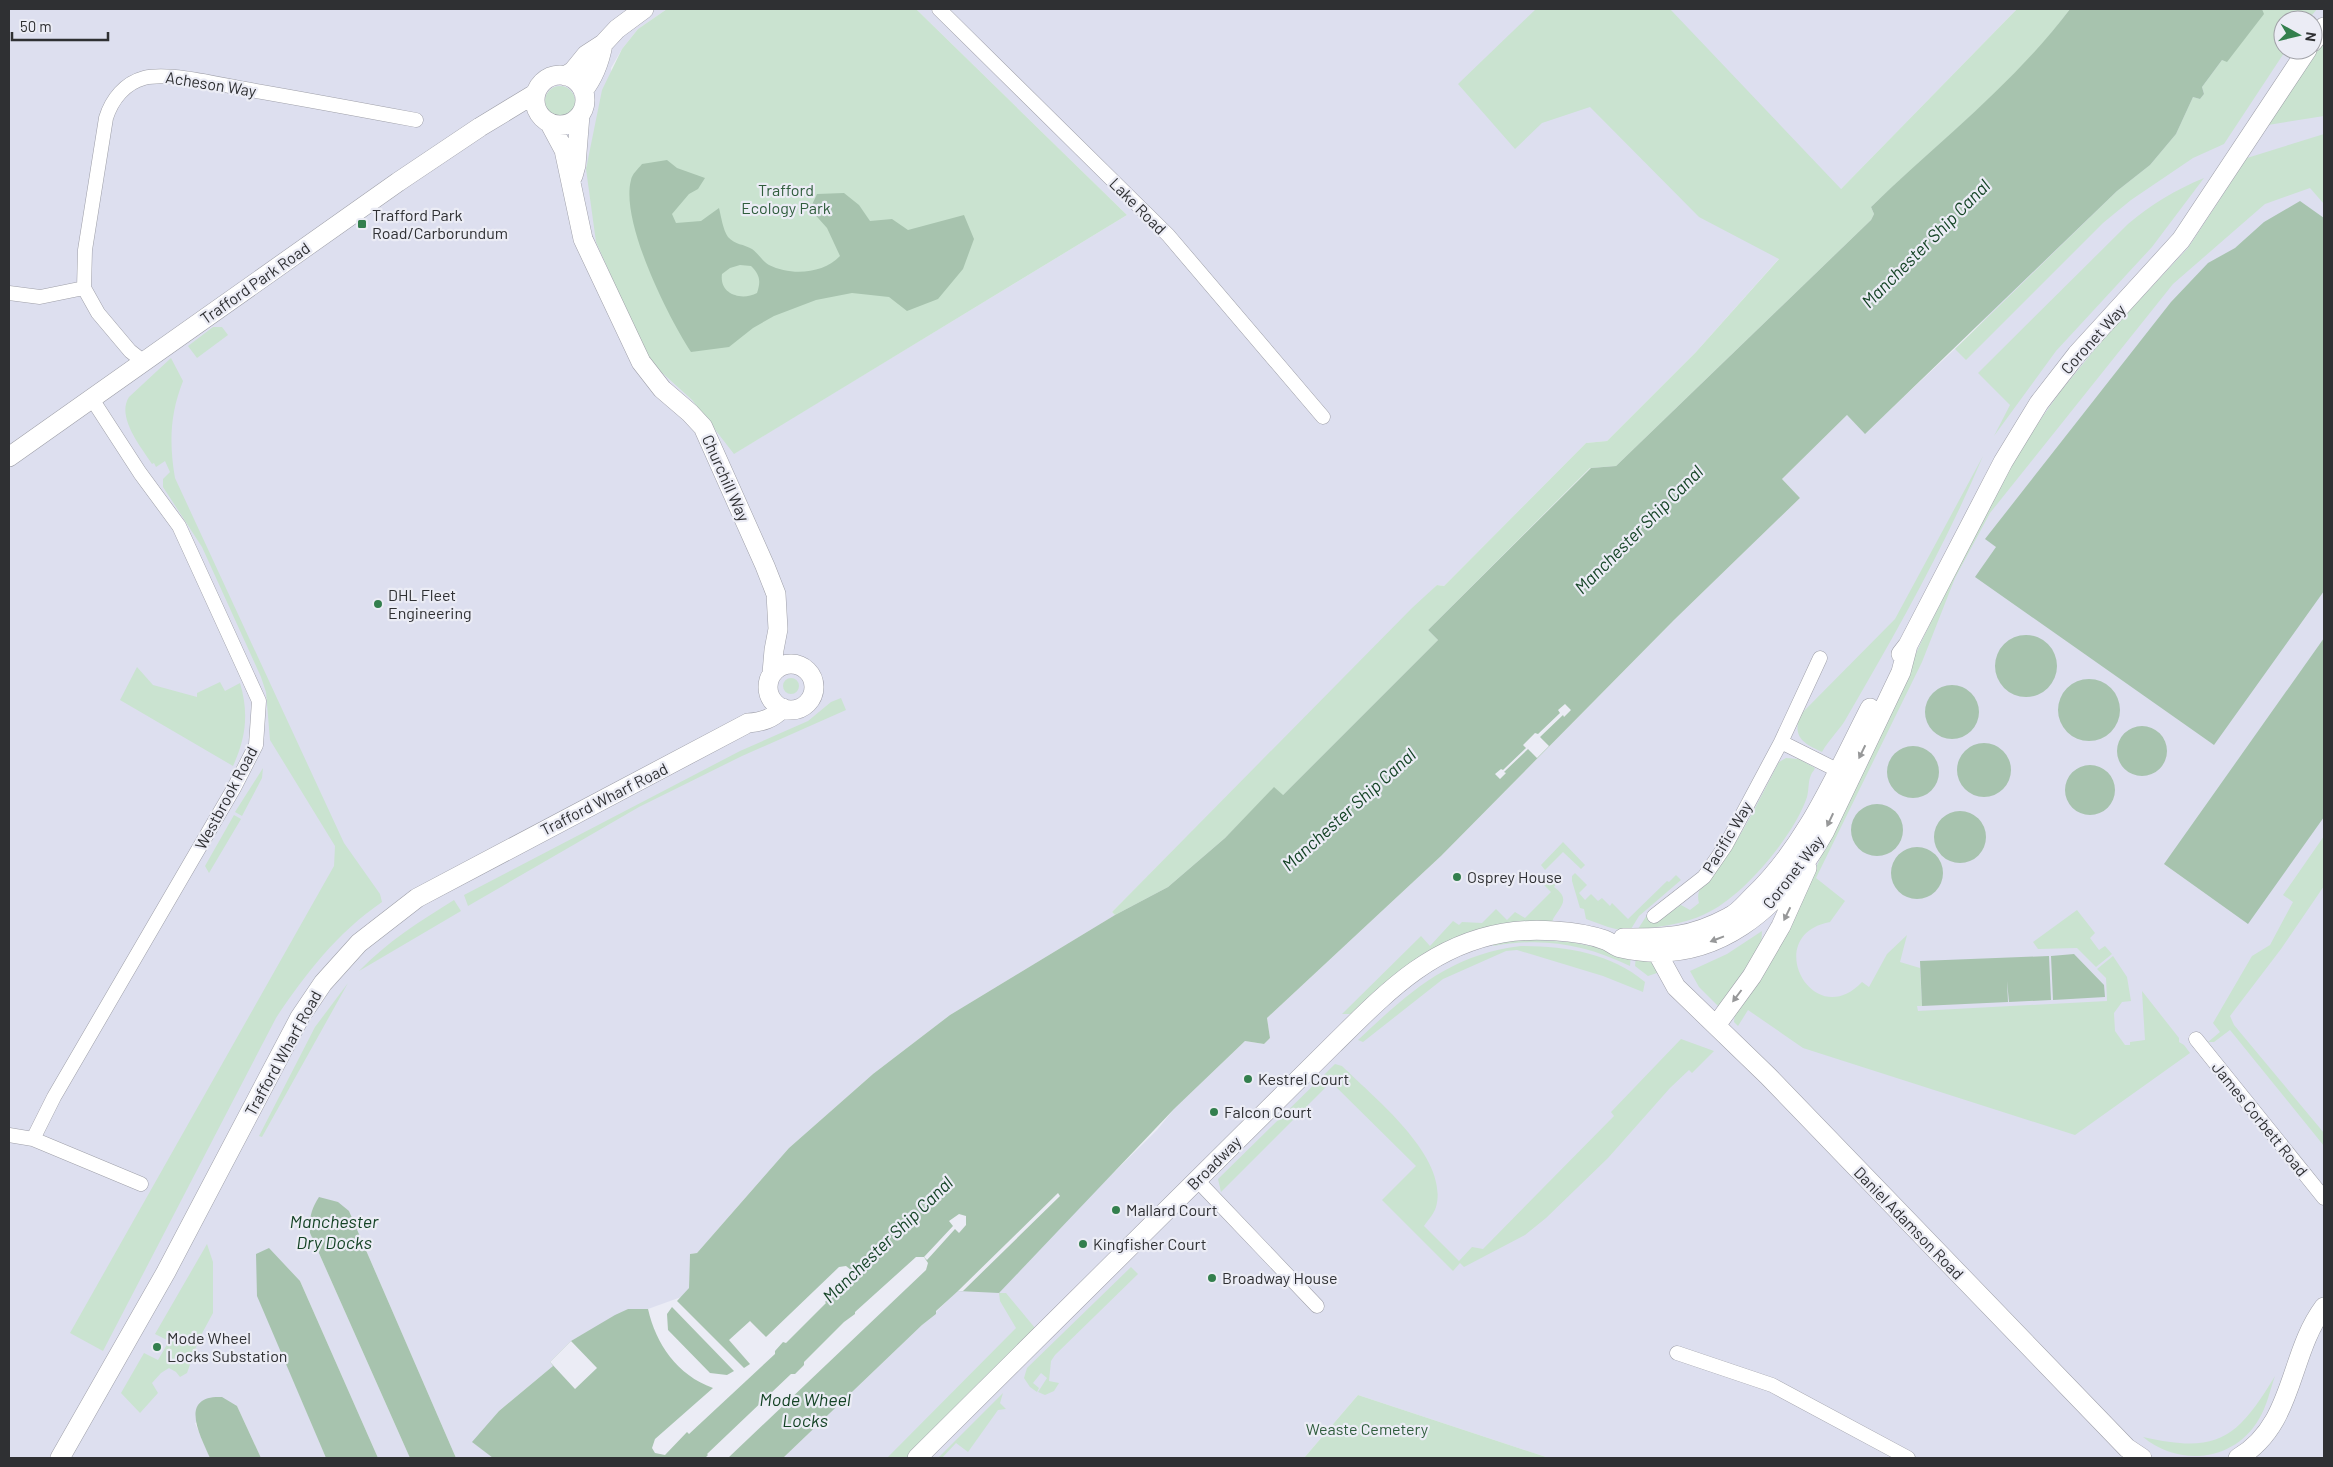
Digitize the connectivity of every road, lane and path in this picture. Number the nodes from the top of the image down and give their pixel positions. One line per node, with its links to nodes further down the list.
1 (644, 9): 3 (street)
2 (938, 9): 17 (street, Lake Road)
3 (603, 44): 5 (street); 6 (street)
4 (2300, 60): 26 (street, Coronet Way)
5 (565, 76): 6 (street); 7 (street)
6 (583, 91): 9 (street)
7 (536, 93): 8 (street, Trafford Park Road); 10 (street)
8 (506, 113): 10 (street); 15 (street, Trafford Park Road)
9 (580, 115): 10 (street); 12 (street, Churchill Way)
10 (544, 119): 12 (street, Churchill Way)
11 (416, 120): 13 (street, Acheson Way)
12 (571, 182): 19 (street, Churchill Way)
13 (84, 288): 14 (street); 15 (street)
14 (9, 293)
15 (144, 362): 16 (street, Trafford Park Road)
16 (92, 399): 18 (street, Trafford Park Road); 37 (street, Westbrook Road)
17 (1324, 417)
18 (9, 457)
19 (778, 630): 21 (street, Churchill Way); 22 (street, Churchill Way)
20 (1820, 658): 25 (street, Pacific Way)
21 (798, 664): 22 (street); 23 (street)
22 (770, 682): 23 (street); 24 (street, Trafford Wharf Road)
23 (783, 708): 24 (street, Trafford Wharf Road)
24 (748, 723): 44 (street, Trafford Wharf Road)
25 (1781, 742): 26 (street); 29 (street, Pacific Way)
26 (1844, 773): 27 (street, Coronet Way, one-way to 27); 30 (street, Coronet Way)
27 (1812, 853): 28 (street, Coronet Way); 32 (street, one-way to 32)
28 (1759, 915): 30 (street); 32 (street); 33 (street, Coronet Way, one-way to 33)
29 (1654, 916)
30 (1732, 916): 33 (street, Coronet Way)
31 (1605, 940): 33 (street, Coronet Way); 38 (street, Broadway)
32 (1772, 940): 34 (street, one-way to 34)
33 (1658, 945): 34 (street, Daniel Adamson Road)
34 (1717, 1024): 47 (street, Daniel Adamson Road)
35 (2196, 1039): 40 (street, James Corbett Road)
36 (9, 1135): 37 (street)
37 (33, 1139): 39 (street)
38 (1197, 1180): 41 (street); 45 (street, Broadway)
39 (142, 1184)
40 (2324, 1198)
41 (1317, 1306)
42 (2324, 1307): 48 (street)
43 (1677, 1353): 46 (street)
44 (60, 1458)
45 (917, 1458)
46 (1908, 1458)
47 (2142, 1458)
48 (2238, 1458)

